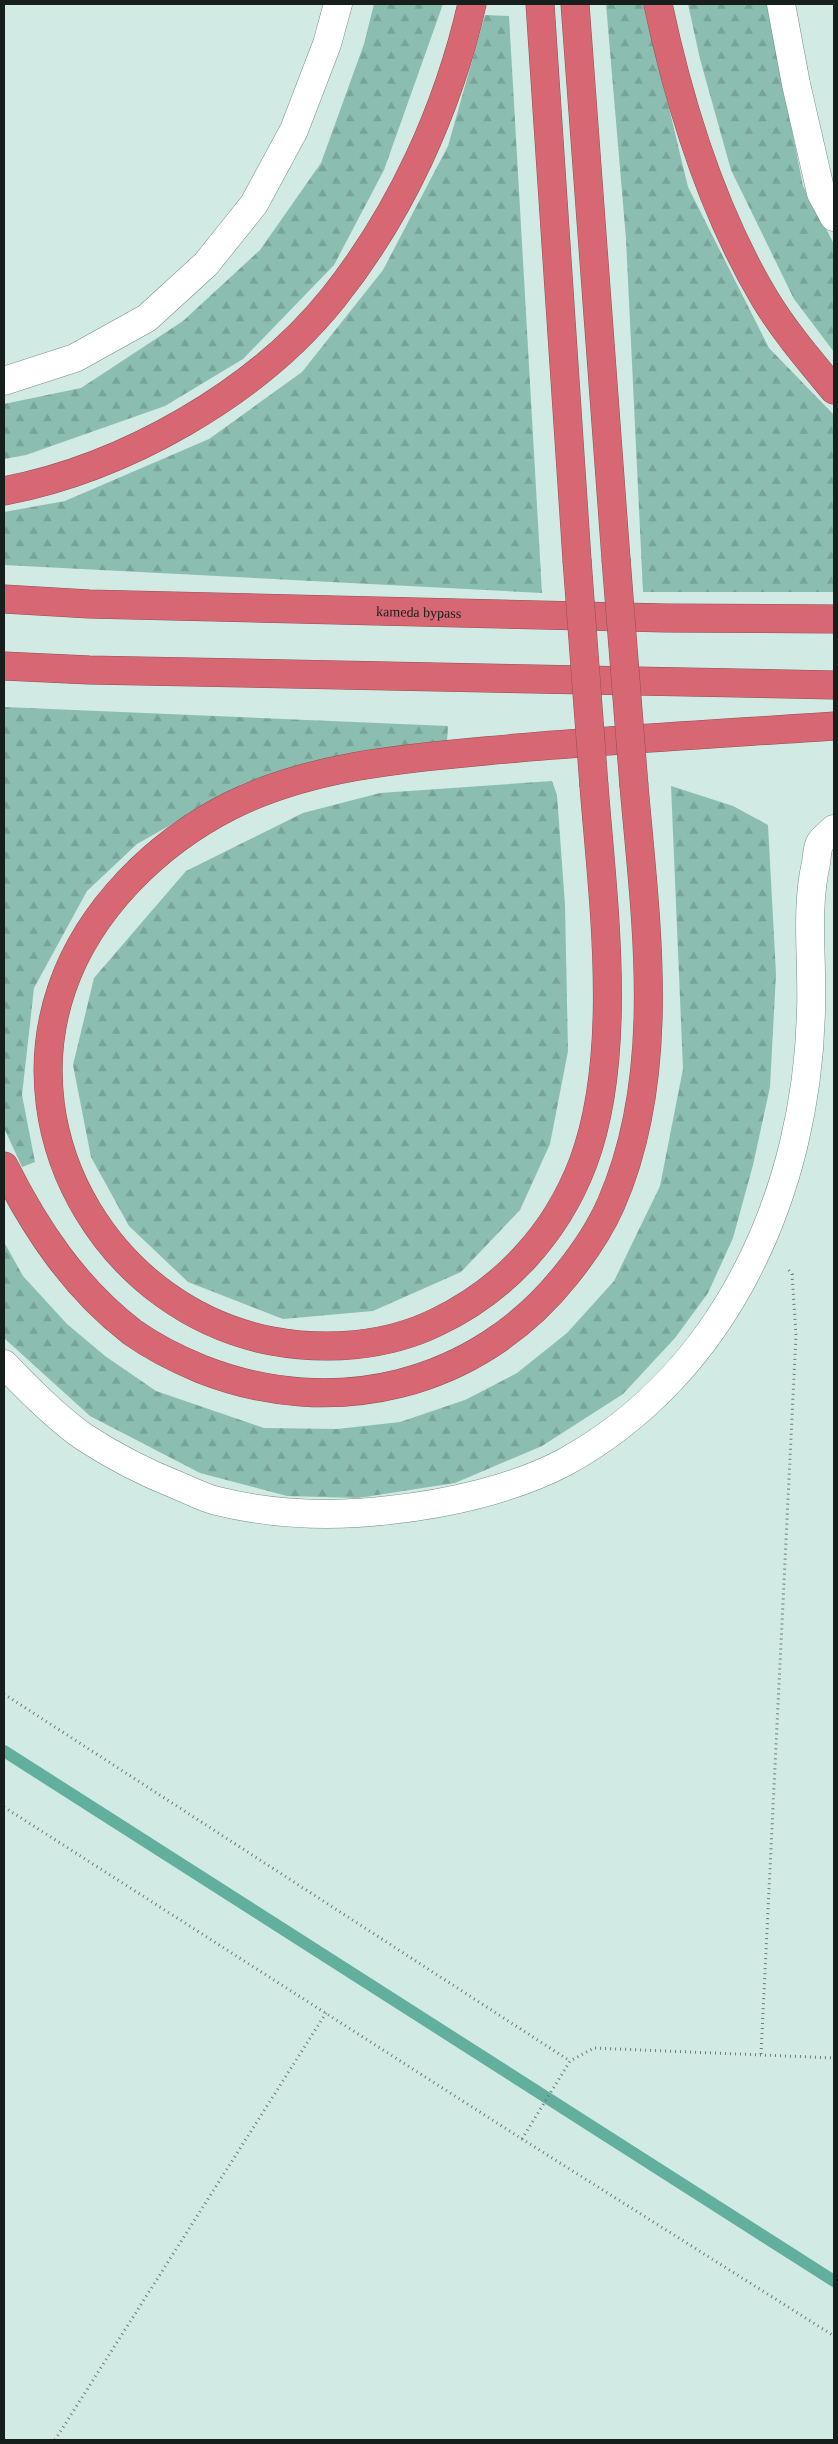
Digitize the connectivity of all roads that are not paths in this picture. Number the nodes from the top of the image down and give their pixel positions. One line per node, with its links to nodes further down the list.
1 (338, 4): 8 (street)
2 (472, 4): 10 (highway)
3 (540, 4): 15 (highway, bridge)
4 (575, 4): 17 (highway, bridge)
5 (658, 4): 9 (highway)
6 (781, 4): 7 (street)
7 (834, 217)
8 (4, 381)
9 (834, 390)
10 (4, 491)
11 (4, 598): 12 (highway, kameda bypass)
12 (834, 619)
13 (4, 666): 14 (highway)
14 (834, 685)
15 (834, 726)
16 (834, 829): 18 (street)
17 (4, 1166)
18 (4, 1364)

